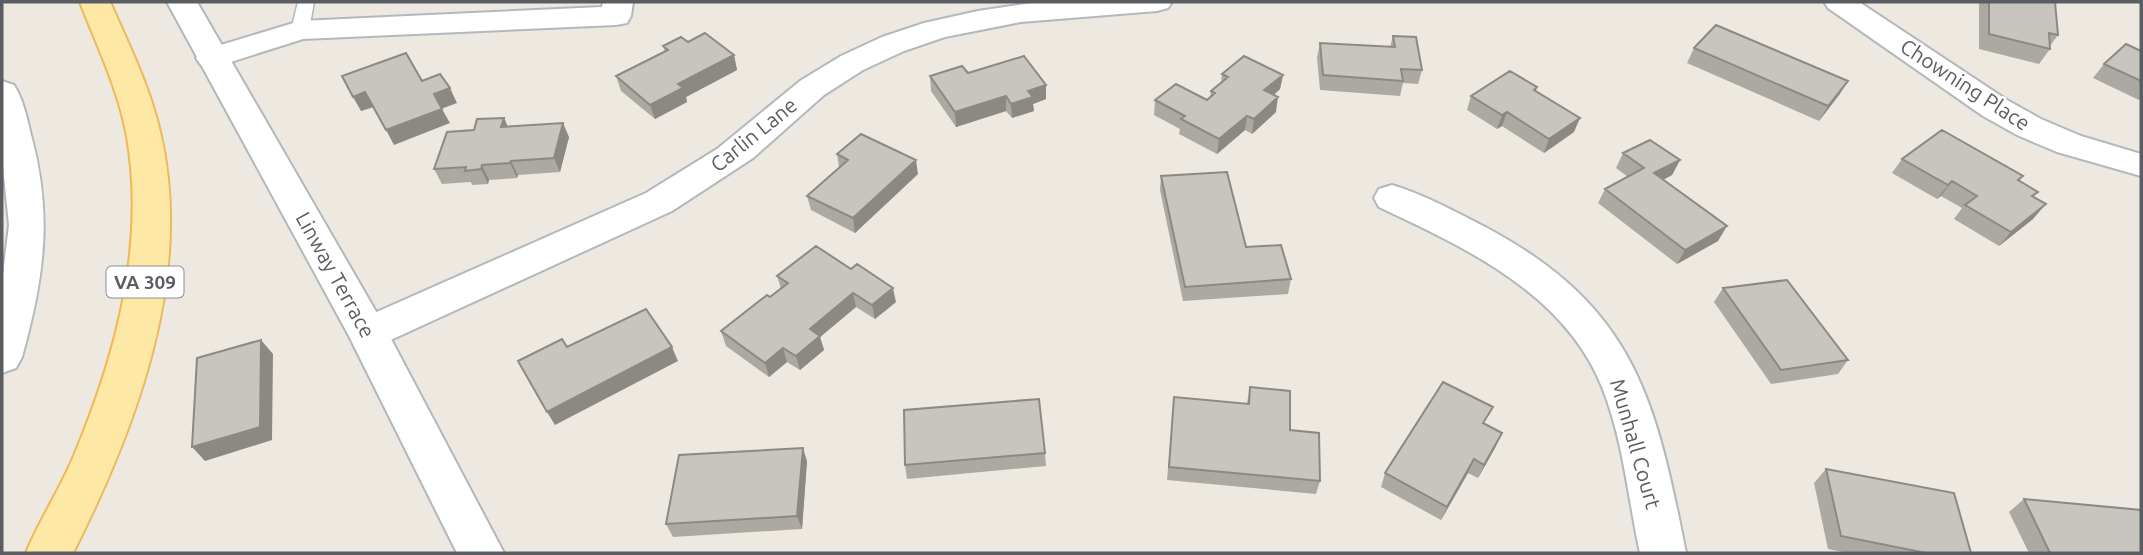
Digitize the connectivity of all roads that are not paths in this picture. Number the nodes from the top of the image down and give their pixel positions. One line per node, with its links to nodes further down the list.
1 (94, 2): 13 (main road, VA 309)
2 (182, 2): 7 (street, Linway Terrace)
3 (618, 2): 6 (street)
4 (1157, 2): 11 (street, Carlin Lane)
5 (1839, 2): 9 (street, Chowning Place)
6 (303, 16): 7 (street)
7 (212, 58): 11 (street, Linway Terrace)
8 (2, 92): 12 (street)
9 (2138, 165)
10 (1392, 198): 15 (street, Munhall Court)
11 (368, 333): 14 (street, Linway Terrace)
12 (2, 357)
13 (49, 553)
14 (481, 553)
15 (1663, 553)

